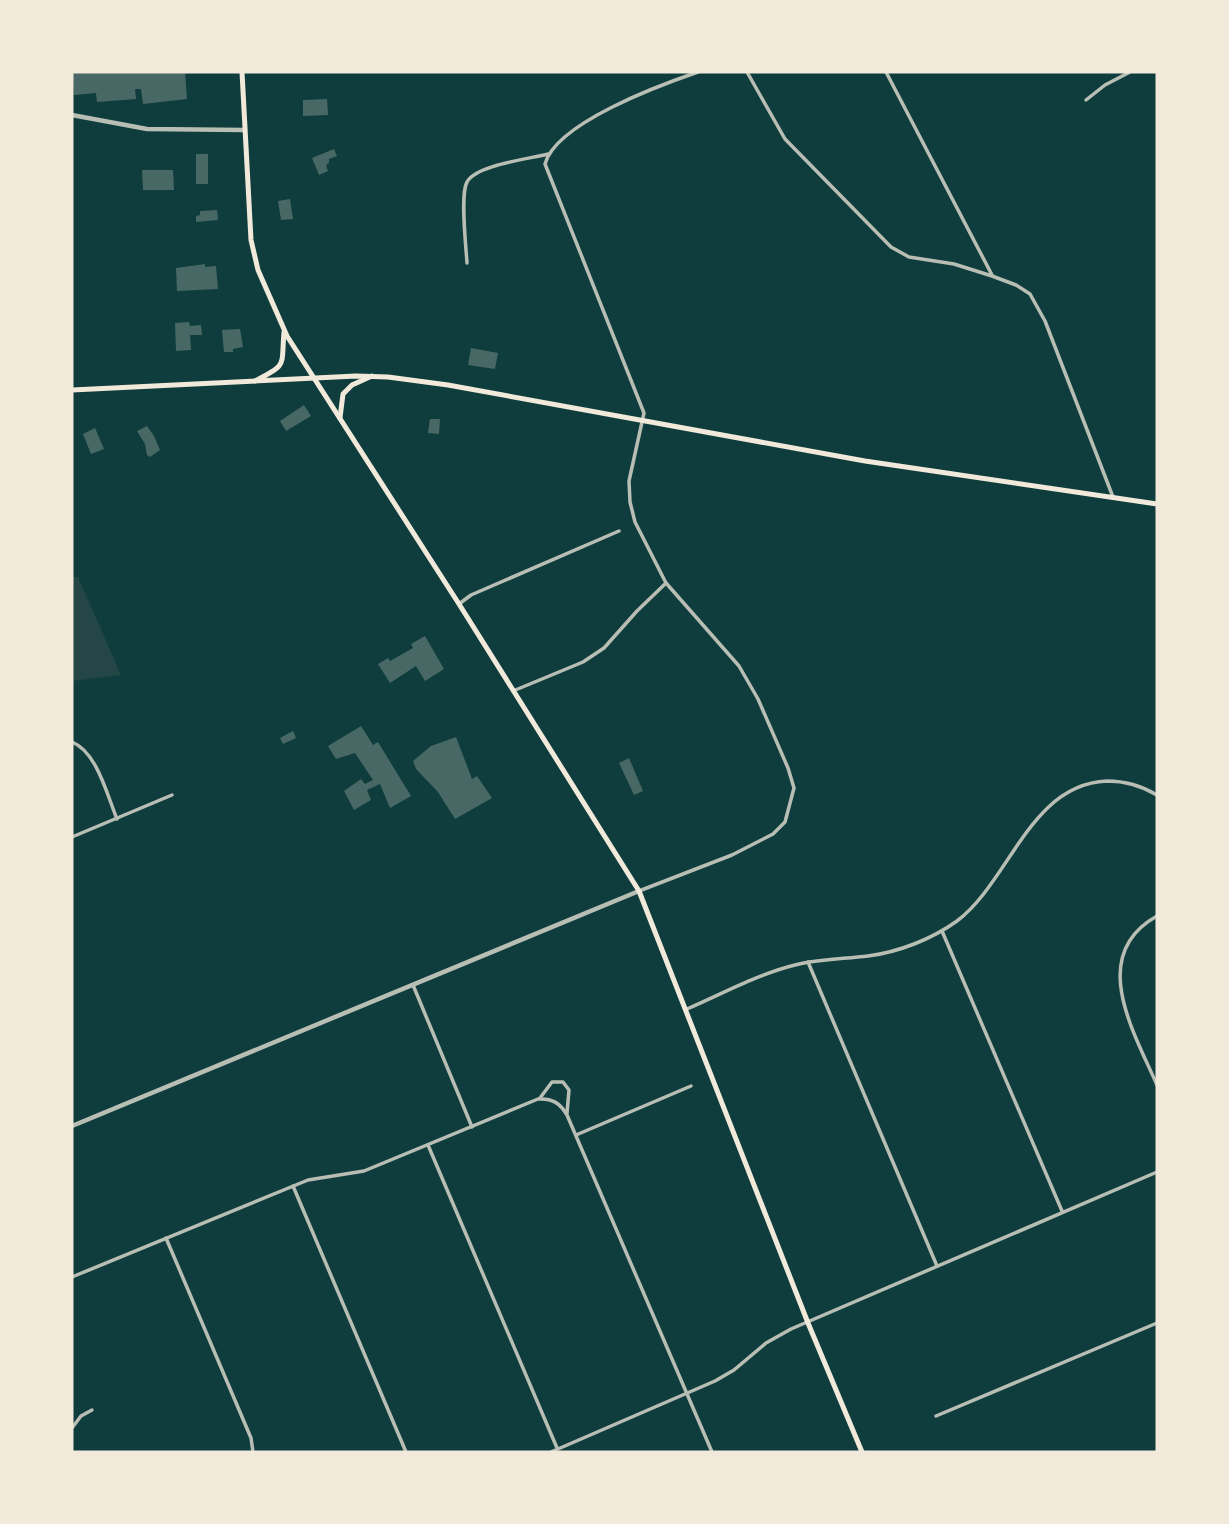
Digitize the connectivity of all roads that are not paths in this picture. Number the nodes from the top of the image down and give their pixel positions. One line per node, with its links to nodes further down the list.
1 (242, 72): 8 (main road)
2 (698, 72): 9 (street)
3 (747, 72): 11 (street)
4 (887, 72): 11 (street)
5 (1130, 72): 6 (street)
6 (1086, 100)
7 (72, 115): 8 (street)
8 (245, 130): 12 (main road)
9 (548, 154): 10 (street); 18 (street)
10 (467, 263)
11 (992, 276): 19 (street)
12 (284, 329): 14 (main road); 15 (main road)
13 (372, 376): 14 (main road); 17 (main road); 18 (main road)
14 (314, 378): 15 (main road); 17 (main road)
15 (254, 380): 16 (main road)
16 (72, 390)
17 (340, 418): 23 (main road)
18 (642, 421): 19 (main road); 22 (street)
19 (1113, 497): 20 (main road)
20 (1157, 504)
21 (619, 531): 23 (street)
22 (666, 583): 24 (street); 30 (street)
23 (459, 604): 24 (main road)
24 (513, 691): 30 (main road)
25 (72, 742): 28 (street)
26 (173, 795): 28 (street)
27 (1157, 795): 32 (street)
28 (117, 818): 29 (street)
29 (72, 837)
30 (639, 891): 34 (street); 35 (main road)
31 (1157, 916): 36 (street)
32 (942, 931): 33 (street); 46 (street)
33 (808, 962): 35 (street); 48 (street)
34 (413, 985): 40 (street); 41 (street)
35 (687, 1009): 50 (main road)
36 (1157, 1085)
37 (691, 1086): 42 (street)
38 (538, 1099): 39 (street); 39 (street); 41 (street)
39 (567, 1115): 42 (street)
40 (72, 1126)
41 (472, 1127): 43 (street)
42 (576, 1135): 52 (street)
43 (428, 1144): 45 (street); 56 (street)
44 (1157, 1172): 46 (street)
45 (293, 1186): 47 (street); 58 (street)
46 (1062, 1211): 48 (street)
47 (166, 1238): 49 (street); 57 (street)
48 (937, 1266): 50 (street)
49 (72, 1277)
50 (808, 1323): 52 (street); 61 (main road)
51 (1157, 1323): 54 (street)
52 (687, 1394): 56 (street); 60 (street)
53 (92, 1410): 55 (street)
54 (936, 1416)
55 (72, 1428)
56 (557, 1448): 59 (street)
57 (253, 1452)
58 (406, 1452)
59 (551, 1452)
60 (712, 1452)
61 (862, 1452)

